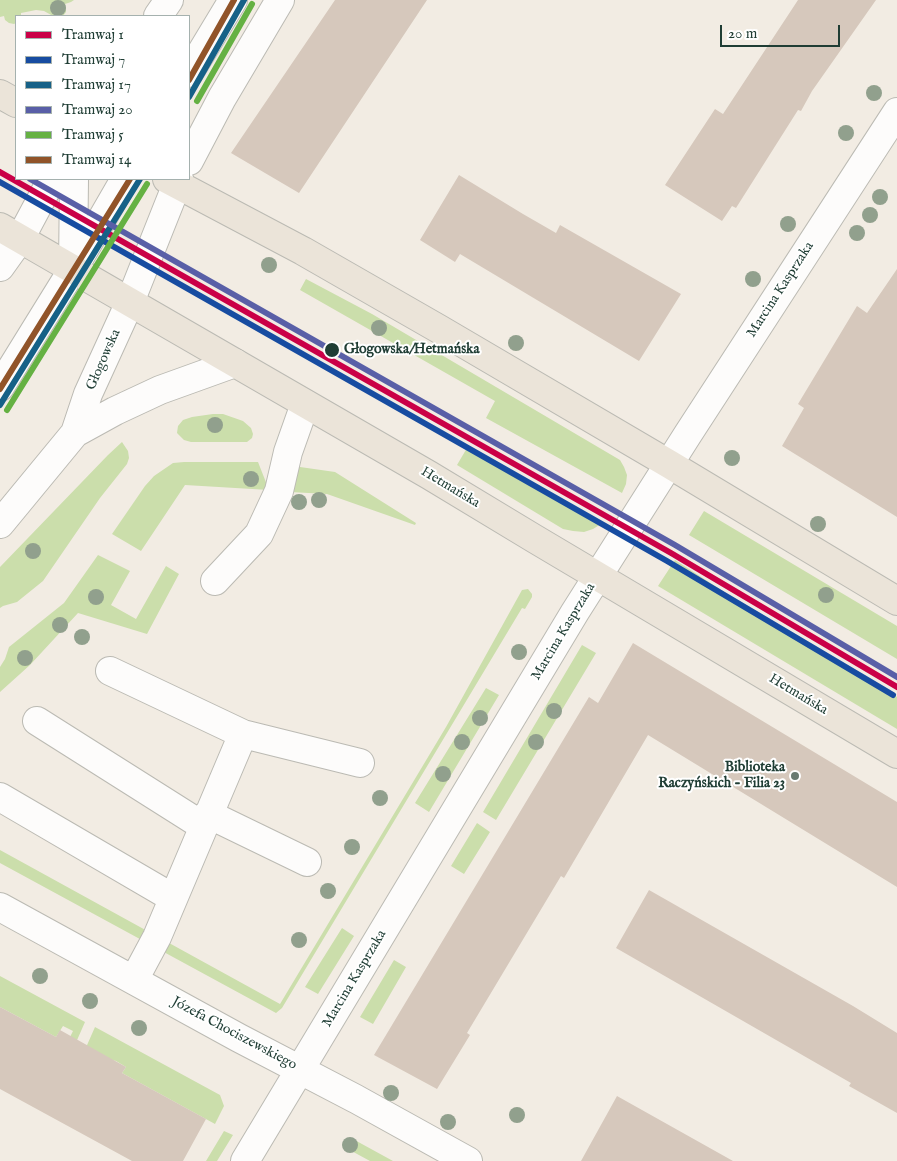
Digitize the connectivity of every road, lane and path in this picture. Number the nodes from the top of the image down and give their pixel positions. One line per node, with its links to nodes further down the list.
1 (169, 0): 4 (street)
2 (233, 0): 5 (street)
3 (280, 0): 9 (street, Głogowska)
4 (159, 15)
5 (190, 71)
6 (0, 94): 7 (main road)
7 (15, 102)
8 (897, 112): 23 (street, Marcina Kasprzaka)
9 (190, 155)
10 (51, 180): 15 (street)
11 (74, 180): 17 (street)
12 (124, 180): 17 (street)
13 (176, 180): 18 (street, Głogowska)
14 (185, 180): 23 (main road)
15 (10, 233): 16 (street); 17 (main road, Hetmańska)
16 (0, 267)
17 (73, 269): 18 (main road, Hetmańska); 20 (street)
18 (130, 302): 19 (main road, Hetmańska); 22 (street, Głogowska)
19 (235, 363): 21 (main road, Hetmańska); 22 (street)
20 (0, 388)
21 (305, 404): 25 (main road, Hetmańska); 26 (street)
22 (75, 433): 24 (street, Głogowska)
23 (669, 464): 25 (street, Marcina Kasprzaka); 27 (main road)
24 (0, 524)
25 (598, 577): 31 (main road, Hetmańska); 39 (street, Marcina Kasprzaka)
26 (215, 581)
27 (897, 601)
28 (110, 671): 30 (street)
29 (37, 721): 34 (street)
30 (243, 734): 32 (street); 34 (street)
31 (897, 754)
32 (360, 763)
33 (0, 797): 36 (street)
34 (206, 820): 35 (street); 36 (street)
35 (307, 862)
36 (173, 898): 38 (street)
37 (0, 907): 38 (street, Józefa Chociszewskiego)
38 (134, 980): 39 (street, Józefa Chociszewskiego)
39 (299, 1069): 40 (street, Marcina Kasprzaka); 41 (street, Józefa Chociszewskiego)
40 (245, 1161)
41 (468, 1161)

